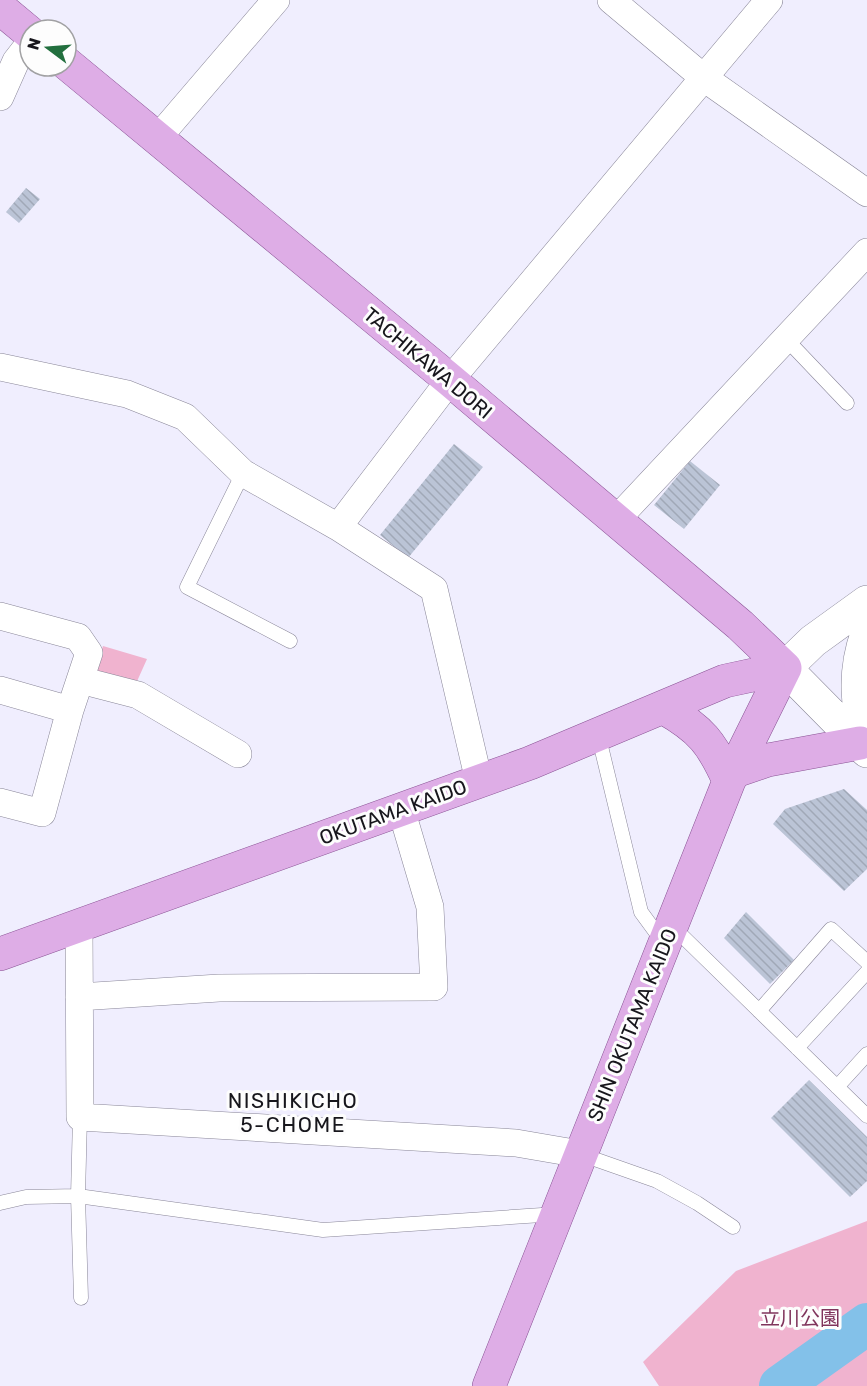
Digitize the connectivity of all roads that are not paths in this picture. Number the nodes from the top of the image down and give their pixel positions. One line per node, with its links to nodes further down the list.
1 (276, 0): 10 (street)
2 (611, 0): 8 (street)
3 (769, 0): 8 (street)
4 (0, 8): 5 (main road)
5 (18, 23)
6 (18, 58): 9 (street)
7 (78, 73): 10 (main road, TACHIKAWA DORI)
8 (704, 78): 11 (street); 15 (street)
9 (0, 97)
10 (156, 140): 15 (main road, TACHIKAWA DORI)
11 (867, 193)
12 (867, 252): 13 (street)
13 (787, 340): 16 (lane); 18 (street)
14 (0, 367): 17 (street)
15 (450, 380): 18 (main road, TACHIKAWA DORI); 19 (street)
16 (847, 403)
17 (243, 473): 19 (street); 23 (lane)
18 (615, 521): 24 (main road, TACHIKAWA DORI)
19 (338, 527): 33 (street)
20 (867, 602): 24 (main road)
21 (0, 616): 25 (street)
22 (867, 634): 30 (main road)
23 (290, 641)
24 (785, 668): 27 (main road, OKUTAMA KAIDO); 30 (main road); 32 (main road, SHIN OKUTAMA KAIDO)
25 (80, 680): 28 (street); 31 (street)
26 (0, 690): 28 (street)
27 (664, 708): 29 (main road, OKUTAMA KAIDO); 32 (main road)
28 (70, 710): 34 (street)
29 (598, 734): 33 (main road, OKUTAMA KAIDO); 37 (lane)
30 (864, 748): 32 (main road)
31 (238, 754)
32 (731, 776): 37 (main road, SHIN OKUTAMA KAIDO)
33 (479, 781): 35 (main road, OKUTAMA KAIDO)
34 (0, 802)
35 (401, 809): 36 (main road, OKUTAMA KAIDO); 41 (street)
36 (79, 925): 38 (main road, OKUTAMA KAIDO); 41 (street)
37 (668, 935): 42 (lane); 48 (main road, SHIN OKUTAMA KAIDO)
38 (0, 954)
39 (867, 962): 42 (lane)
40 (867, 972): 43 (lane)
41 (80, 997): 47 (street)
42 (759, 1011): 43 (lane)
43 (797, 1048): 45 (lane)
44 (867, 1054): 45 (lane)
45 (837, 1087): 46 (lane)
46 (867, 1116)
47 (80, 1118): 48 (street); 49 (lane)
48 (580, 1154): 51 (main road, SHIN OKUTAMA KAIDO); 52 (lane)
49 (78, 1196): 50 (lane); 51 (lane); 53 (lane)
50 (0, 1203)
51 (557, 1214): 54 (main road, SHIN OKUTAMA KAIDO)
52 (733, 1227)
53 (81, 1298)
54 (489, 1386)

